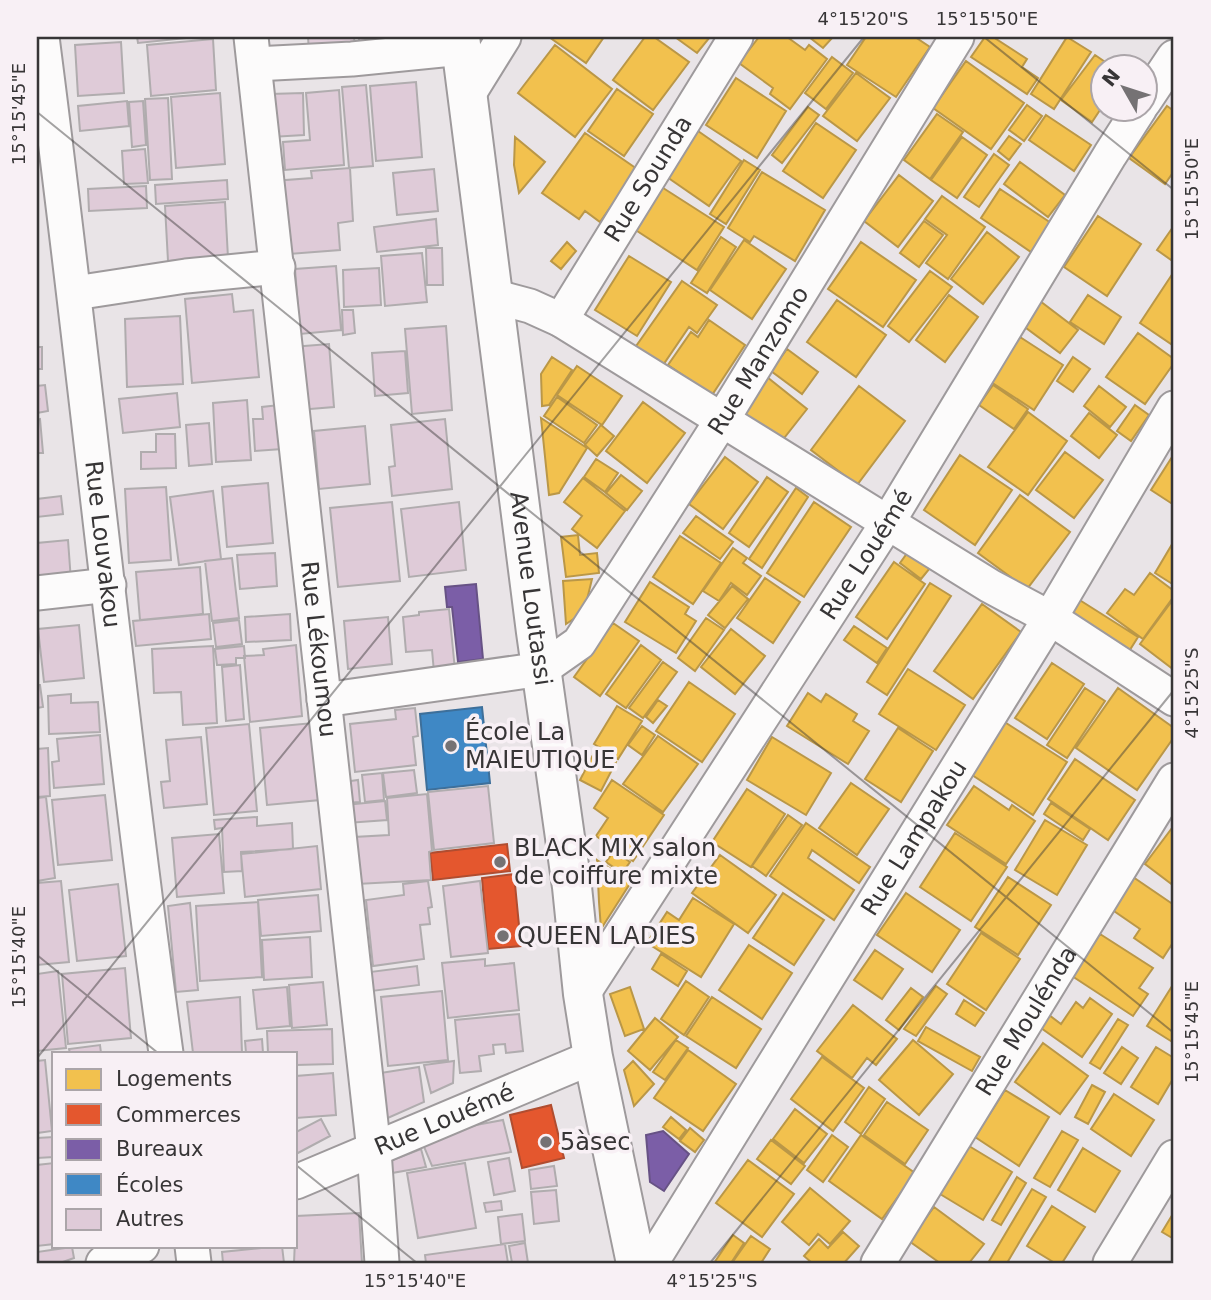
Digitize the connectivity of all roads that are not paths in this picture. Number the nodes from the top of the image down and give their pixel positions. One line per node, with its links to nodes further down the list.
1 (42, 37): 12 (street, Rue Louvakou)
2 (504, 37): 9 (street)
3 (736, 37): 14 (street, Rue Sounda)
4 (957, 37): 16 (street, Rue Manzomo)
5 (461, 42): 6 (street); 9 (main road, Avenue Loutassi)
6 (253, 51): 11 (street, Rue Lékoumou)
7 (1174, 57): 8 (street)
8 (1158, 81)
9 (468, 95): 13 (main road, Avenue Loutassi)
10 (1131, 122): 17 (street, Rue Louémé)
11 (278, 267): 12 (street); 23 (street, Rue Lékoumou)
12 (75, 293): 18 (street, Rue Louvakou)
13 (493, 296): 14 (street); 21 (main road, Avenue Loutassi)
14 (561, 320): 16 (street)
15 (1174, 408): 20 (street, Rue Lampakou)
16 (722, 420): 17 (street); 21 (street, Rue Manzomo)
17 (888, 522): 20 (street); 25 (street, Rue Louémé)
18 (109, 585): 19 (street); 26 (street, Rue Louvakou)
19 (37, 593)
20 (1050, 618): 22 (street); 35 (street, Rue Lampakou)
21 (542, 668): 23 (street); 25 (main road, Avenue Loutassi)
22 (1174, 699)
23 (324, 700): 28 (street, Rue Lékoumou)
24 (1174, 780): 36 (street, Rue Moulénda)
25 (583, 994): 27 (main road, Avenue Loutassi)
26 (166, 1052)
27 (593, 1056): 28 (street, Rue Louémé); 34 (main road, Avenue Loutassi)
28 (374, 1151): 30 (street, Rue Louémé); 33 (street, Rue Lékoumou)
29 (1174, 1157): 37 (street)
30 (298, 1181)
31 (137, 1248): 32 (street)
32 (103, 1263)
33 (382, 1263)
34 (636, 1263)
35 (651, 1263)
36 (878, 1263)
37 (1110, 1263)

